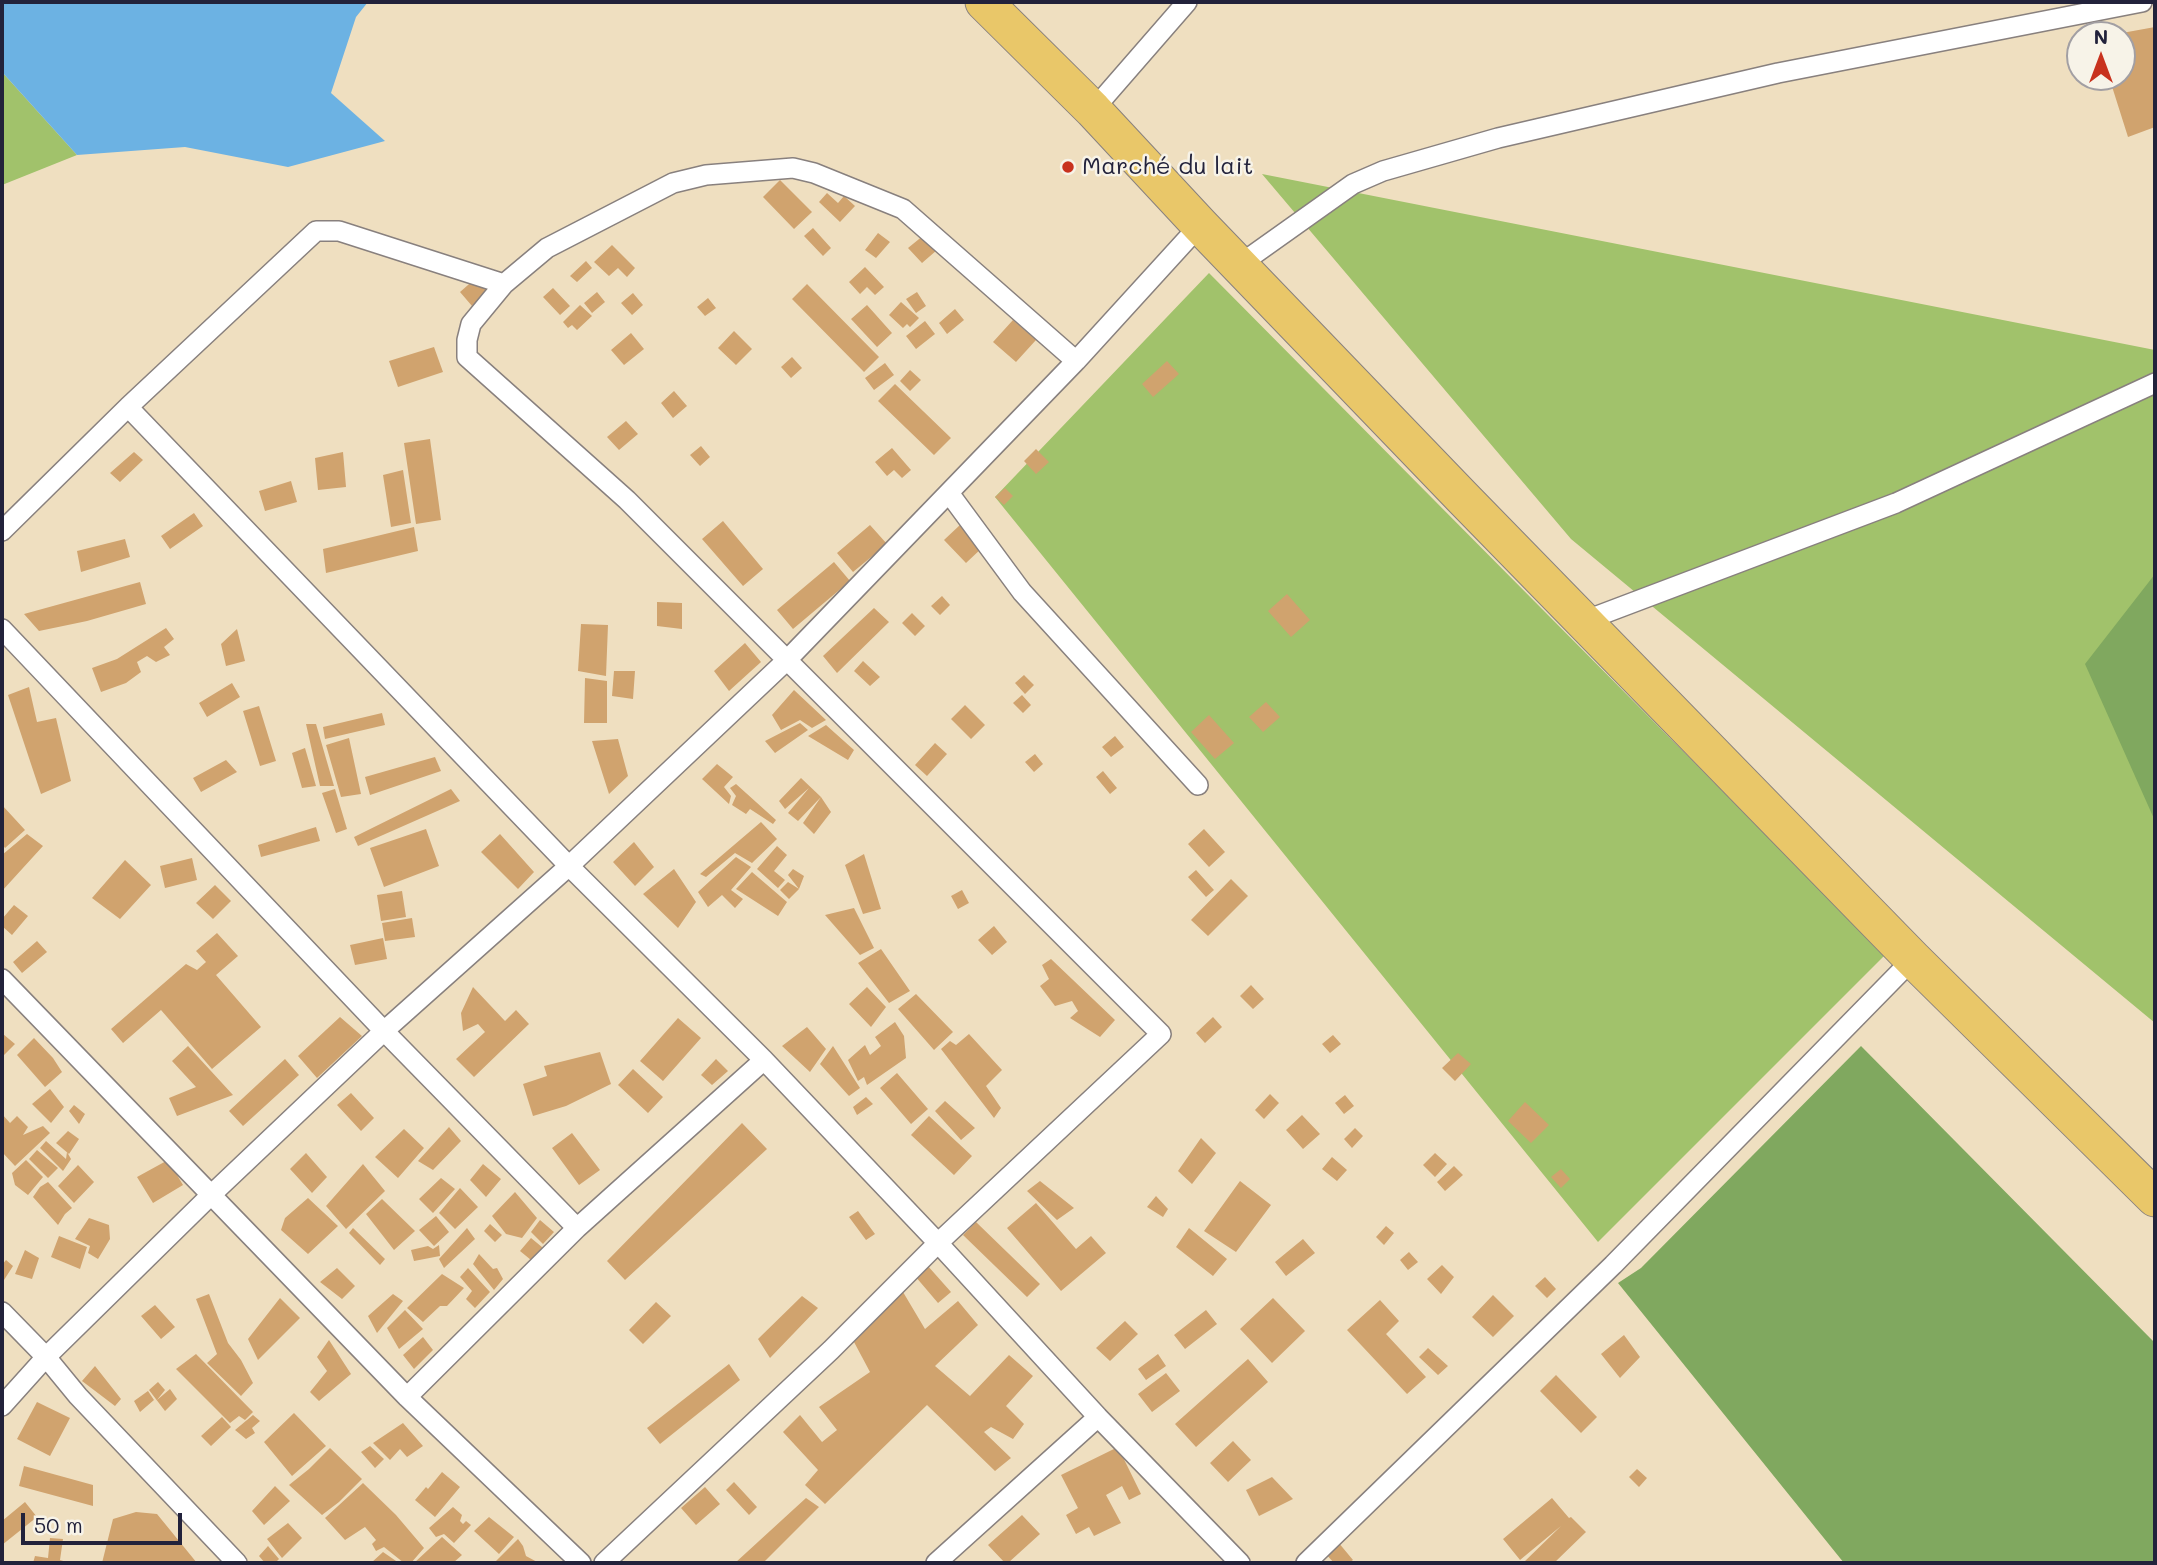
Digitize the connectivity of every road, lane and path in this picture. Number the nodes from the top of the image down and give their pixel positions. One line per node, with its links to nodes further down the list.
1 (984, 2): 4 (highway)
2 (1186, 2): 4 (street)
3 (2142, 2): 6 (street)
4 (1093, 110): 5 (highway)
5 (1200, 225): 6 (highway); 8 (street)
6 (1239, 265): 13 (highway)
7 (505, 284): 8 (street); 10 (street); 15 (street)
8 (1076, 361): 11 (street)
9 (2155, 383): 13 (street)
10 (128, 407): 12 (street); 17 (street)
11 (949, 493): 15 (street); 16 (street)
12 (2, 531)
13 (1584, 621): 18 (highway)
14 (2, 629): 20 (street)
15 (787, 660): 17 (street); 25 (street)
16 (1198, 785)
17 (569, 866): 20 (street); 21 (street)
18 (1913, 959): 23 (highway); 36 (street)
19 (2, 979): 22 (street)
20 (384, 1031): 22 (street); 24 (street)
21 (764, 1060): 24 (street); 25 (street)
22 (211, 1195): 27 (street); 28 (street)
23 (2155, 1198)
24 (577, 1228): 28 (street)
25 (938, 1243): 30 (street); 33 (street)
26 (2, 1311): 27 (street)
27 (46, 1356): 29 (street); 31 (street)
28 (407, 1397): 32 (street)
29 (2, 1406)
30 (1098, 1417): 34 (street); 35 (street)
31 (237, 1563)
32 (581, 1563)
33 (604, 1563)
34 (936, 1563)
35 (1240, 1563)
36 (1306, 1563)

